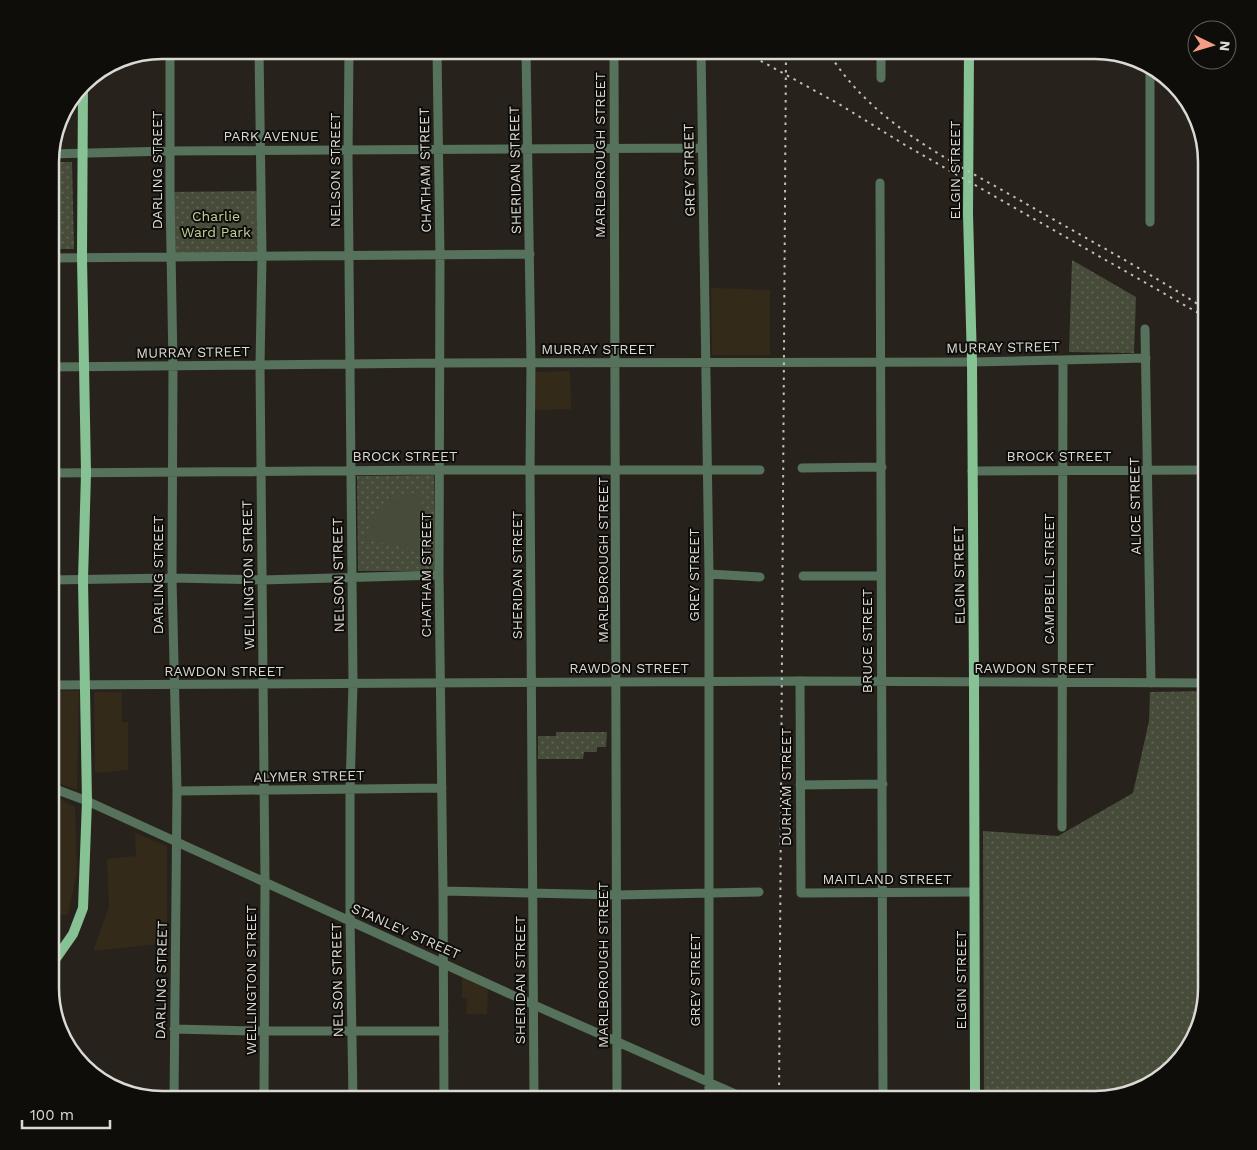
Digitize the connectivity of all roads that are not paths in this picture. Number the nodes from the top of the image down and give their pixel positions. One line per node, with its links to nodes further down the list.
1 (170, 59): 19 (street, DARLING STREET)
2 (259, 59): 18 (street, WELLINGTON STREET)
3 (349, 59): 14 (street, NELSON STREET)
4 (438, 59): 15 (street, CHATHAM STREET)
5 (526, 59): 16 (street, SHERIDAN STREET)
6 (614, 59): 17 (street, MARLBOROUGH STREET)
7 (701, 59): 13 (street, GREY STREET)
8 (881, 59): 11 (street)
9 (968, 59): 37 (main road, ELGIN STREET)
10 (1150, 75): 23 (street)
11 (881, 78)
12 (84, 95): 20 (main road)
13 (702, 148): 17 (street, PARK AVENUE); 35 (street, GREY STREET)
14 (348, 149): 15 (street, PARK AVENUE); 18 (street, PARK AVENUE); 25 (street, NELSON STREET)
15 (439, 149): 16 (street, PARK AVENUE); 26 (street, CHATHAM STREET)
16 (528, 149): 17 (street, PARK AVENUE); 24 (street, SHERIDAN STREET)
17 (614, 149): 34 (street, MARLBOROUGH STREET)
18 (260, 150): 19 (street, PARK AVENUE); 28 (street, WELLINGTON STREET)
19 (170, 151): 20 (street, PARK AVENUE); 27 (street, DARLING STREET)
20 (82, 153): 21 (street, PARK AVENUE); 30 (main road)
21 (59, 154)
22 (880, 183): 36 (street, BRUCE STREET)
23 (1150, 222)
24 (530, 254): 26 (street); 39 (street, SHERIDAN STREET)
25 (349, 256): 26 (street); 28 (street); 40 (street, NELSON STREET)
26 (440, 256): 38 (street, CHATHAM STREET)
27 (171, 257): 28 (street); 30 (street); 42 (street, DARLING STREET)
28 (262, 257): 41 (street, WELLINGTON STREET)
29 (59, 258): 30 (street)
30 (82, 258): 44 (main road)
31 (1146, 329): 32 (street, ALICE STREET)
32 (1146, 358): 33 (street, MURRAY STREET); 54 (street, ALICE STREET)
33 (1063, 360): 37 (street, MURRAY STREET); 49 (street, CAMPBELL STREET)
34 (614, 362): 35 (street, MURRAY STREET); 39 (street, MURRAY STREET); 47 (street, MARLBOROUGH STREET)
35 (705, 362): 36 (street, MURRAY STREET); 48 (street, GREY STREET)
36 (881, 362): 37 (street, MURRAY STREET); 45 (street, BRUCE STREET)
37 (972, 362): 57 (main road, ELGIN STREET)
38 (440, 363): 39 (street, MURRAY STREET); 40 (street, MURRAY STREET); 51 (street, CHATHAM STREET)
39 (531, 363): 52 (street, SHERIDAN STREET)
40 (351, 364): 41 (street, MURRAY STREET); 50 (street, NELSON STREET)
41 (260, 365): 42 (street, MURRAY STREET); 58 (street, WELLINGTON STREET)
42 (173, 366): 44 (street, MURRAY STREET); 56 (street, DARLING STREET)
43 (59, 367): 44 (street, MURRAY STREET)
44 (84, 367): 60 (main road)
45 (882, 467): 46 (street); 64 (street, BRUCE STREET)
46 (802, 468)
47 (616, 469): 48 (street, BROCK STREET); 52 (street, BROCK STREET); 74 (street, MARLBOROUGH STREET)
48 (707, 469): 53 (street, BROCK STREET); 61 (street, GREY STREET)
49 (1063, 469): 54 (street, BROCK STREET); 57 (street, BROCK STREET); 79 (street, CAMPBELL STREET)
50 (351, 470): 51 (street, BROCK STREET); 58 (street, BROCK STREET); 67 (street, NELSON STREET)
51 (440, 470): 52 (street, BROCK STREET); 62 (street, CHATHAM STREET)
52 (530, 470): 71 (street, SHERIDAN STREET)
53 (760, 470)
54 (1149, 470): 55 (street, BROCK STREET); 80 (street, ALICE STREET)
55 (1198, 470)
56 (172, 471): 58 (street, BROCK STREET); 60 (street, BROCK STREET); 66 (street, DARLING STREET)
57 (972, 471): 77 (main road, ELGIN STREET)
58 (261, 472): 70 (street, WELLINGTON STREET)
59 (59, 473): 60 (street, BROCK STREET)
60 (86, 473): 69 (main road)
61 (709, 574): 65 (street); 75 (street, GREY STREET)
62 (439, 575): 67 (street); 73 (street, CHATHAM STREET)
63 (803, 576): 64 (street)
64 (881, 576): 76 (street, BRUCE STREET)
65 (760, 577)
66 (172, 578): 69 (street); 70 (street); 82 (street, DARLING STREET)
67 (352, 578): 70 (street); 78 (street, NELSON STREET)
68 (59, 580): 69 (street)
69 (83, 580): 85 (main road)
70 (262, 580): 84 (street, WELLINGTON STREET)
71 (532, 681): 73 (street, RAWDON STREET); 74 (street, RAWDON STREET); 98 (street, SHERIDAN STREET)
72 (800, 681): 75 (street, RAWDON STREET); 76 (street, RAWDON STREET); 87 (street, DURHAM STREET)
73 (440, 682): 78 (street, RAWDON STREET); 88 (street, CHATHAM STREET)
74 (617, 682): 75 (street, RAWDON STREET); 104 (street, MARLBOROUGH STREET)
75 (708, 682): 99 (street, GREY STREET)
76 (881, 682): 77 (street, RAWDON STREET); 86 (street, BRUCE STREET)
77 (974, 682): 79 (street, RAWDON STREET); 102 (main road, ELGIN STREET)
78 (353, 683): 84 (street, RAWDON STREET); 89 (street, NELSON STREET)
79 (1062, 683): 80 (street, RAWDON STREET); 94 (street, CAMPBELL STREET)
80 (1151, 683): 81 (street, RAWDON STREET)
81 (1198, 683)
82 (174, 684): 84 (street, RAWDON STREET); 85 (street, RAWDON STREET); 91 (street, DARLING STREET)
83 (59, 685): 85 (street, RAWDON STREET)
84 (263, 685): 92 (street, WELLINGTON STREET)
85 (86, 686): 93 (main road)
86 (883, 784): 87 (street); 101 (street, BRUCE STREET)
87 (800, 785): 103 (street, DURHAM STREET)
88 (442, 788): 89 (street, ALYMER STREET); 97 (street, CHATHAM STREET)
89 (350, 790): 92 (street, ALYMER STREET); 105 (street, NELSON STREET)
90 (59, 791): 93 (street, STANLEY STREET)
91 (177, 791): 92 (street, ALYMER STREET); 95 (street, DARLING STREET)
92 (263, 791): 96 (street, WELLINGTON STREET)
93 (87, 801): 95 (street, STANLEY STREET); 106 (main road)
94 (1062, 827)
95 (176, 842): 96 (street, STANLEY STREET); 109 (street, DARLING STREET)
96 (265, 881): 105 (street, STANLEY STREET); 111 (street, WELLINGTON STREET)
97 (443, 891): 98 (street); 107 (street, CHATHAM STREET)
98 (533, 892): 104 (street); 108 (street, SHERIDAN STREET)
99 (708, 892): 100 (street); 104 (street); 114 (street, GREY STREET)
100 (758, 892)
101 (883, 892): 102 (street, MAITLAND STREET); 103 (street, MAITLAND STREET); 123 (street, BRUCE STREET)
102 (974, 892): 124 (main road, ELGIN STREET)
103 (800, 893)
104 (616, 895): 113 (street, MARLBOROUGH STREET)
105 (350, 920): 107 (street, STANLEY STREET); 110 (street, NELSON STREET)
106 (59, 954)
107 (443, 962): 108 (street, STANLEY STREET); 112 (street, CHATHAM STREET)
108 (534, 1005): 113 (street, STANLEY STREET); 119 (street, SHERIDAN STREET)
109 (174, 1030): 111 (street); 115 (street, DARLING STREET)
110 (351, 1030): 111 (street); 112 (street); 117 (street, NELSON STREET)
111 (265, 1031): 116 (street, WELLINGTON STREET)
112 (444, 1031): 118 (street, CHATHAM STREET)
113 (617, 1041): 114 (street, STANLEY STREET); 120 (street, MARLBOROUGH STREET)
114 (709, 1082): 121 (street, GREY STREET); 122 (street, STANLEY STREET)
115 (174, 1091)
116 (264, 1091)
117 (353, 1091)
118 (444, 1091)
119 (534, 1091)
120 (617, 1091)
121 (709, 1091)
122 (729, 1091)
123 (884, 1091)
124 (975, 1091)

